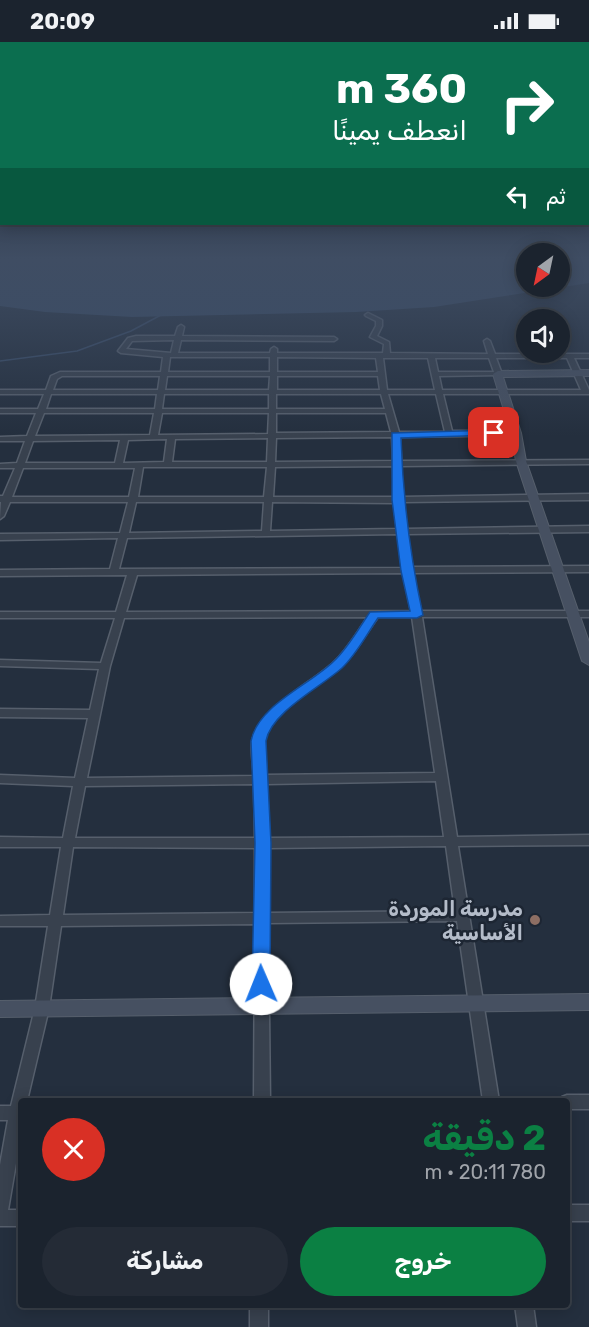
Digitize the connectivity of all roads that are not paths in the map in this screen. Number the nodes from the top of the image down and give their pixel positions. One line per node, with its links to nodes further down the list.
1 (372, 317): 9 (street)
2 (181, 327): 3 (street)
3 (178, 339): 5 (street); 7 (street); 7 (street)
4 (334, 339): 5 (street)
5 (274, 340): 8 (street)
6 (487, 341): 13 (street)
7 (170, 355): 8 (street); 15 (street)
8 (274, 355): 9 (street); 16 (street)
9 (383, 356): 10 (street); 19 (street)
10 (431, 356): 13 (street); 20 (street)
11 (516, 356): 13 (street)
12 (589, 356): 14 (street)
13 (492, 357): 21 (street)
14 (570, 357): 17 (street)
15 (165, 373): 16 (street); 23 (street); 24 (street)
16 (274, 373): 19 (street); 25 (street)
17 (576, 373): 18 (main road); 21 (main road); 27 (street)
18 (589, 373)
19 (382, 374): 22 (street)
20 (435, 374): 21 (street); 28 (street)
21 (498, 374): 29 (main road)
22 (384, 390): 25 (street); 28 (street); 34 (street)
23 (48, 391): 24 (street); 26 (street); 33 (street)
24 (162, 391): 25 (street); 30 (street)
25 (274, 391): 31 (street)
26 (0, 392)
27 (587, 392): 29 (street)
28 (438, 393): 29 (street); 36 (street)
29 (504, 393): 35 (main road)
30 (158, 409): 31 (street); 33 (street); 40 (street)
31 (273, 410): 34 (street); 38 (street)
32 (0, 411): 33 (street)
33 (40, 411): 42 (street)
34 (389, 411): 37 (street)
35 (516, 432): 36 (street); 44 (main road)
36 (449, 434): 37 (street)
37 (396, 435): 38 (street); 45 (street)
38 (271, 436): 41 (street); 47 (street)
39 (125, 437): 40 (street); 42 (street); 48 (street)
40 (154, 437): 41 (street)
41 (171, 437): 50 (street)
42 (30, 438): 43 (street); 52 (street)
43 (0, 439)
44 (521, 461): 45 (street); 46 (street); 54 (main road)
45 (398, 462): 47 (street); 58 (street)
46 (589, 462)
47 (271, 464): 50 (street); 57 (street)
48 (119, 465): 49 (street); 52 (street)
49 (139, 465): 50 (street); 56 (street)
50 (168, 465)
51 (0, 466): 52 (street)
52 (19, 466): 55 (street)
53 (589, 497): 54 (street)
54 (534, 498): 58 (street); 60 (main road)
55 (3, 499): 56 (street); 59 (street)
56 (133, 499): 57 (street); 64 (street)
57 (269, 499): 58 (street); 63 (street)
58 (398, 500): 62 (street)
59 (0, 516)
60 (545, 529): 61 (street); 62 (street); 67 (main road)
61 (589, 529)
62 (403, 530): 63 (street); 68 (street)
63 (266, 532): 64 (street)
64 (124, 536): 65 (street); 69 (street)
65 (0, 537)
66 (589, 569): 67 (street)
67 (558, 570): 68 (street); 72 (main road)
68 (407, 571): 70 (street); 77 (street)
69 (114, 572): 70 (street); 71 (street)
70 (133, 572): 75 (street)
71 (0, 573)
72 (573, 614): 73 (street); 77 (street); 78 (main road)
73 (589, 614)
74 (0, 615): 75 (street)
75 (119, 615): 76 (street); 80 (street)
76 (375, 615): 77 (street); 85 (street)
77 (417, 615): 83 (street)
78 (589, 661)
79 (0, 663): 80 (street)
80 (105, 666): 82 (street)
81 (0, 712): 82 (street)
82 (95, 714): 86 (street)
83 (441, 777): 85 (street); 90 (street)
84 (0, 779): 86 (street)
85 (260, 780): 86 (street); 91 (street)
86 (80, 782): 89 (street)
87 (589, 840): 90 (street)
88 (0, 842): 89 (street)
89 (68, 842): 91 (street); 95 (street)
90 (451, 842): 91 (street); 92 (street)
91 (263, 843): 93 (street)
92 (463, 916): 93 (street); 97 (street)
93 (260, 917): 95 (street); 98 (street)
94 (0, 921): 95 (street)
95 (57, 921): 99 (street)
96 (589, 1002): 97 (main road)
97 (477, 1003): 98 (main road); 103 (street)
98 (261, 1007): 99 (main road); 102 (street)
99 (42, 1008): 100 (main road); 101 (street)
100 (0, 1010)
101 (22, 1098)
102 (262, 1098)
103 (491, 1098)
104 (570, 1102): 105 (street)
105 (589, 1102)
106 (0, 1113): 107 (street)
107 (18, 1113)
108 (18, 1118): 109 (street)
109 (0, 1210)
110 (570, 1213): 111 (street)
111 (589, 1213)
112 (0, 1218): 113 (street)
113 (18, 1218)
114 (259, 1308): 116 (street)
115 (524, 1308): 117 (street)
116 (259, 1327)
117 (527, 1327)

